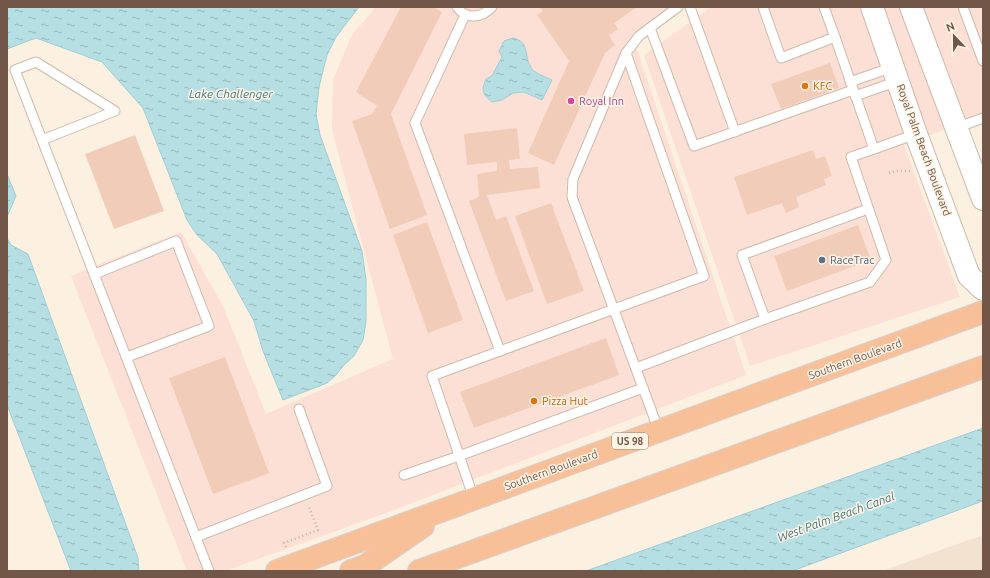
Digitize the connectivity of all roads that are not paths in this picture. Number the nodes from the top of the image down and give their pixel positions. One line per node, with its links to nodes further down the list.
1 (457, 7): 10 (lane)
2 (492, 7): 10 (lane)
3 (678, 7): 11 (lane)
4 (690, 7): 19 (lane)
5 (763, 7): 12 (lane)
6 (824, 7): 12 (lane)
7 (872, 7): 15 (street, Royal Palm Beach Boulevard)
8 (911, 7): 18 (street)
9 (963, 7): 14 (lane)
10 (465, 15): 30 (lane)
11 (650, 28): 13 (lane); 19 (lane)
12 (836, 37): 16 (lane)
13 (626, 53): 27 (lane); 27 (lane)
14 (983, 61)
15 (896, 74): 16 (lane); 16 (lane); 20 (street, Royal Palm Beach Boulevard)
16 (853, 89): 19 (lane); 22 (lane)
17 (983, 118): 18 (lane)
18 (956, 128): 23 (street)
19 (735, 132)
20 (916, 134): 22 (lane); 26 (street, Royal Palm Beach Boulevard)
21 (42, 140): 21 (lane); 25 (lane)
22 (874, 149): 24 (lane)
23 (983, 199)
24 (868, 210): 29 (lane); 29 (lane)
25 (94, 274): 31 (lane); 31 (lane)
26 (983, 288)
27 (614, 310): 30 (lane); 33 (lane)
28 (983, 312): 36 (highway, Southern Boulevard / US 98)
29 (765, 319): 33 (lane)
30 (500, 351): 37 (lane)
31 (127, 358): 41 (lane)
32 (983, 367): 45 (highway)
33 (636, 368): 34 (lane)
34 (643, 388): 36 (lane); 37 (lane)
35 (299, 409): 41 (lane)
36 (659, 431): 39 (highway, Southern Boulevard / US 98)
37 (459, 456): 38 (lane); 39 (lane)
38 (404, 475)
39 (474, 499): 40 (highway, Southern Boulevard / US 98)
40 (450, 508): 43 (highway, Southern Boulevard / US 98); 44 (highway)
41 (196, 537): 42 (lane)
42 (209, 571)
43 (277, 571)
44 (351, 571)
45 (419, 571)

